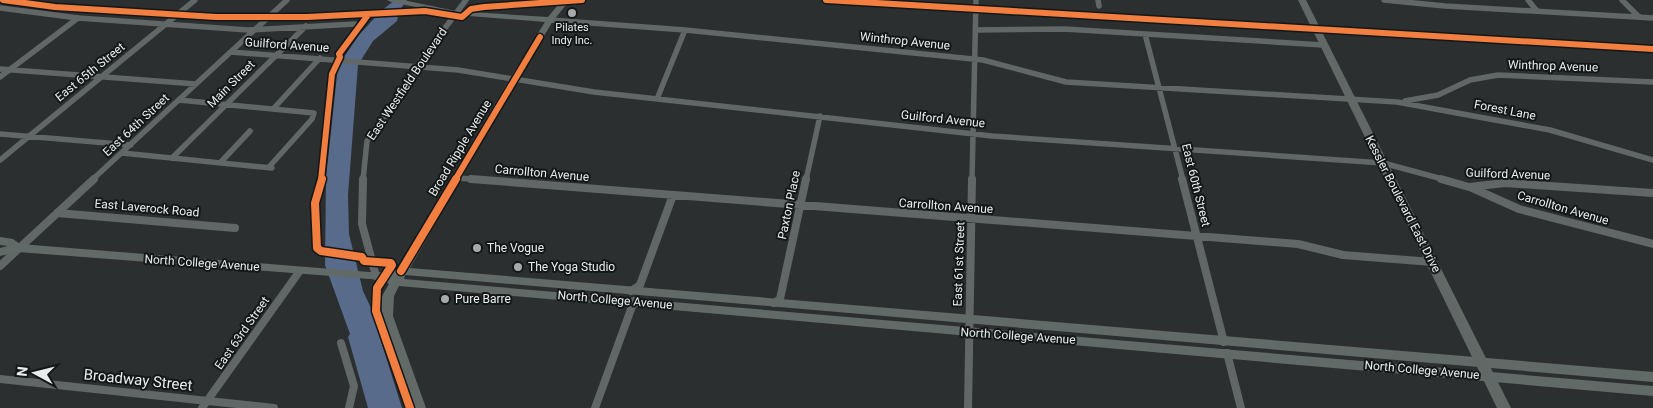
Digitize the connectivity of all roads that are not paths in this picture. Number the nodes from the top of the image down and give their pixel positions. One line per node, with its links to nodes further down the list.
1 (195, 0): 19 (street, East 65th Street)
2 (288, 0): 22 (street, East 64th Street)
3 (391, 0): 14 (main road, Winthrop Avenue)
4 (466, 0): 14 (street, East Westfield Boulevard)
5 (559, 0): 18 (main road, Broad Ripple Avenue)
6 (566, 0): 18 (main road, Broad Ripple Avenue)
7 (976, 0): 24 (street, East 61st Street)
8 (1302, 0): 26 (main road, Kessler Boulevard East Drive)
9 (1384, 0): 13 (street)
10 (1528, 0): 13 (street)
11 (1622, 0): 15 (street)
12 (0, 8): 16 (street)
13 (1538, 11): 15 (street)
14 (456, 13): 18 (main road, Winthrop Avenue); 31 (street, East Westfield Boulevard)
15 (1639, 17): 17 (street)
16 (78, 18): 19 (street); 33 (street)
17 (1653, 18)
18 (550, 20): 23 (street, Winthrop Avenue); 36 (main road, Broad Ripple Avenue)
19 (166, 24): 22 (street); 35 (street, East 65th Street)
20 (355, 24): 21 (street)
21 (306, 26): 22 (street); 28 (street, Main Street)
22 (256, 28): 27 (street, East 64th Street)
23 (685, 30): 30 (street, Winthrop Avenue); 41 (street)
24 (976, 30): 25 (street); 30 (street, East 61st Street)
25 (1145, 34): 26 (street); 39 (street, East 60th Street)
26 (1323, 45): 40 (main road, Kessler Boulevard East Drive)
27 (231, 52): 28 (street, Guilford Avenue); 38 (street, East 64th Street)
28 (277, 55): 29 (street, Guilford Avenue); 44 (street, Main Street)
29 (320, 58): 31 (street, Guilford Avenue); 45 (street)
30 (974, 60): 39 (street, Winthrop Avenue); 49 (street, East 61st Street)
31 (418, 66): 36 (street, Guilford Avenue); 76 (street, East Westfield Boulevard)
32 (0, 69): 33 (street)
33 (9, 70): 34 (street); 35 (street)
34 (0, 77)
35 (102, 77): 38 (street); 50 (street, East 65th Street)
36 (515, 78): 41 (street, Guilford Avenue); 59 (main road, Broad Ripple Avenue)
37 (1653, 82): 43 (street, Winthrop Avenue)
38 (196, 84): 42 (street, East 64th Street)
39 (1159, 88): 40 (street, Winthrop Avenue); 52 (street, East 60th Street)
40 (1350, 98): 43 (street, Forest Lane); 58 (main road, Kessler Boulevard East Drive)
41 (657, 99): 46 (street, Guilford Avenue)
42 (179, 100): 44 (street); 51 (street, East 64th Street)
43 (1397, 102): 56 (street, Forest Lane)
44 (227, 104): 45 (street); 54 (street, Main Street)
45 (274, 108): 57 (street)
46 (820, 116): 49 (street, Guilford Avenue); 63 (street, Paxton Place)
47 (250, 131): 57 (street)
48 (0, 134): 50 (street)
49 (975, 134): 52 (street, Guilford Avenue); 65 (street, East 61st Street)
50 (29, 136): 51 (street); 55 (street, East 65th Street)
51 (131, 145): 53 (street, East 64th Street)
52 (1174, 148): 58 (street, Guilford Avenue); 67 (street, East 60th Street)
53 (122, 153): 54 (street); 64 (street, East 64th Street)
54 (172, 158): 57 (street)
55 (0, 160)
56 (1653, 160)
57 (220, 163)
58 (1383, 163): 60 (street, Guilford Avenue); 72 (main road, Kessler Boulevard East Drive)
59 (456, 178): 62 (street, Carrollton Avenue); 74 (main road, Broad Ripple Avenue)
60 (1469, 186): 61 (street, Guilford Avenue); 69 (street, Carrollton Avenue)
61 (1653, 193)
62 (673, 195): 63 (street, Carrollton Avenue); 77 (street)
63 (800, 206): 65 (street, Carrollton Avenue); 78 (street, Paxton Place)
64 (57, 213): 66 (street, East Laverock Road); 70 (street, East 64th Street)
65 (973, 219): 67 (street, Carrollton Avenue); 79 (street, East 61st Street)
66 (235, 228)
67 (1196, 236): 72 (street, Carrollton Avenue); 82 (street, East 60th Street)
68 (0, 241): 70 (main road, North College Avenue)
69 (1653, 244)
70 (18, 248): 71 (main road, North College Avenue); 73 (street, East 64th Street); 75 (main road, North College Avenue)
71 (0, 252)
72 (1432, 262): 83 (main road, Kessler Boulevard East Drive)
73 (0, 266)
74 (401, 271): 76 (main road); 77 (main road, North College Avenue)
75 (299, 272): 76 (main road, North College Avenue); 88 (street, East 63rd Street)
76 (381, 278): 77 (main road, North College Avenue); 91 (main road)
77 (638, 293): 78 (main road, North College Avenue); 80 (main road, North College Avenue); 92 (street)
78 (780, 302): 79 (main road, North College Avenue)
79 (970, 319): 80 (street, East 61st Street); 82 (main road, North College Avenue)
80 (970, 333): 82 (main road, North College Avenue); 93 (street, East 61st Street)
81 (341, 343): 90 (street)
82 (1225, 347): 83 (main road, North College Avenue); 84 (main road, North College Avenue); 94 (street, East 60th Street)
83 (1481, 362): 84 (main road, Kessler Boulevard East Drive); 85 (main road, North College Avenue)
84 (1488, 376): 87 (main road, North College Avenue); 95 (main road, Kessler Boulevard East Drive)
85 (1653, 376)
86 (0, 379): 88 (street, Broadway Street)
87 (1653, 391)
88 (205, 404): 89 (street, Broadway Street)
89 (274, 408)
90 (349, 408)
91 (420, 408)
92 (595, 408)
93 (968, 408)
94 (1240, 408)
95 (1504, 408)

